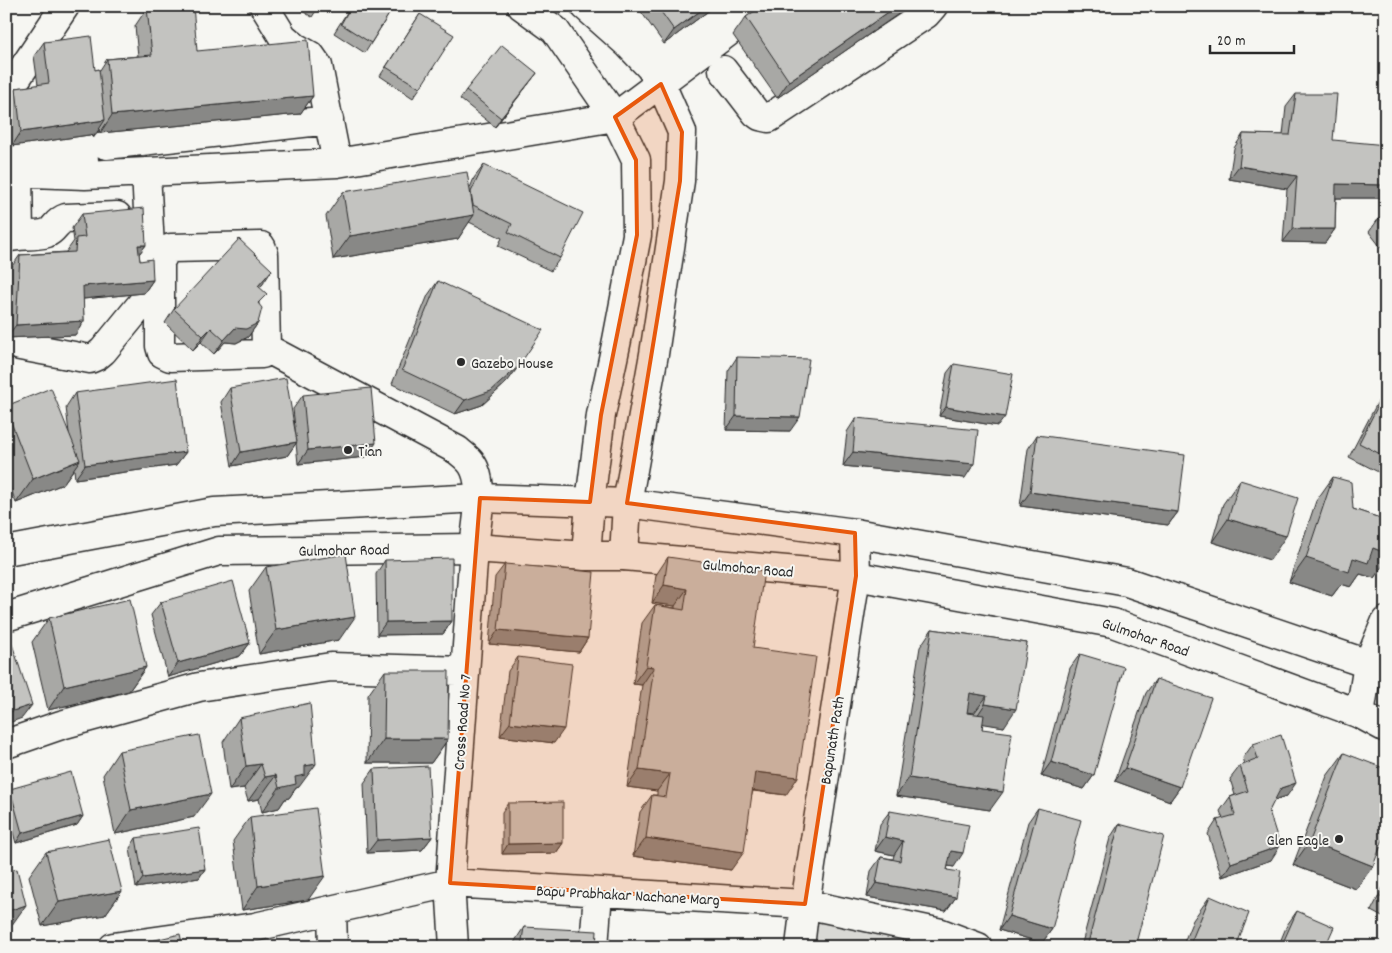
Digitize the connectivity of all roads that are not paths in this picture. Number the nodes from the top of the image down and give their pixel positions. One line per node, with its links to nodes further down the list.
1 (65, 6): 11 (street)
2 (264, 6): 13 (street)
3 (522, 6): 12 (street)
4 (585, 6): 9 (street)
5 (619, 6): 9 (street)
6 (730, 6): 9 (street)
7 (764, 6): 9 (street)
8 (933, 6): 10 (street)
9 (658, 70): 12 (street); 26 (street)
10 (723, 70)
11 (6, 94)
12 (615, 117): 16 (street); 25 (street)
13 (328, 120): 14 (street); 16 (street)
14 (214, 133): 15 (street); 18 (street)
15 (106, 146)
16 (337, 163): 18 (street)
17 (10, 166): 19 (street); 21 (street)
18 (215, 168): 19 (street)
19 (146, 172): 20 (street)
20 (148, 216): 21 (street); 22 (street)
21 (13, 237)
22 (6, 338)
23 (266, 348): 23 (street); 24 (street, Cross Road No 7)
24 (480, 498): 25 (street); 28 (street, Cross Road No 7); 29 (street)
25 (590, 502): 26 (street); 30 (street)
26 (627, 503): 27 (street); 31 (street)
27 (855, 533): 32 (street, Bapunath Path); 35 (street)
28 (474, 548): 30 (street, Gulmohar Road); 33 (street, Gulmohar Road); 36 (street, Cross Road No 7)
29 (6, 551)
30 (586, 556): 31 (street, Gulmohar Road)
31 (624, 556): 32 (street, Gulmohar Road)
32 (856, 576): 37 (street, Gulmohar Road); 42 (street, Bapunath Path)
33 (6, 617)
34 (1386, 621): 35 (street)
35 (1377, 669): 37 (street)
36 (465, 671): 39 (street); 40 (street, Cross Road No 7)
37 (1360, 714): 38 (street, Gulmohar Road)
38 (1386, 728)
39 (6, 744)
40 (450, 883): 41 (street, Bapu Prabhakar Nachane Marg); 43 (street, Bapu Prabhakar Nachane Marg); 46 (street, Cross Road No 7)
41 (598, 892): 42 (street, Bapu Prabhakar Nachane Marg); 47 (street)
42 (805, 904): 48 (street, Bapunath Path); 49 (street, Bapu Prabhakar Nachane Marg)
43 (332, 910): 44 (street, Bapu Prabhakar Nachane Marg); 45 (street)
44 (113, 947)
45 (334, 947)
46 (454, 947)
47 (594, 947)
48 (800, 947)
49 (978, 947)

